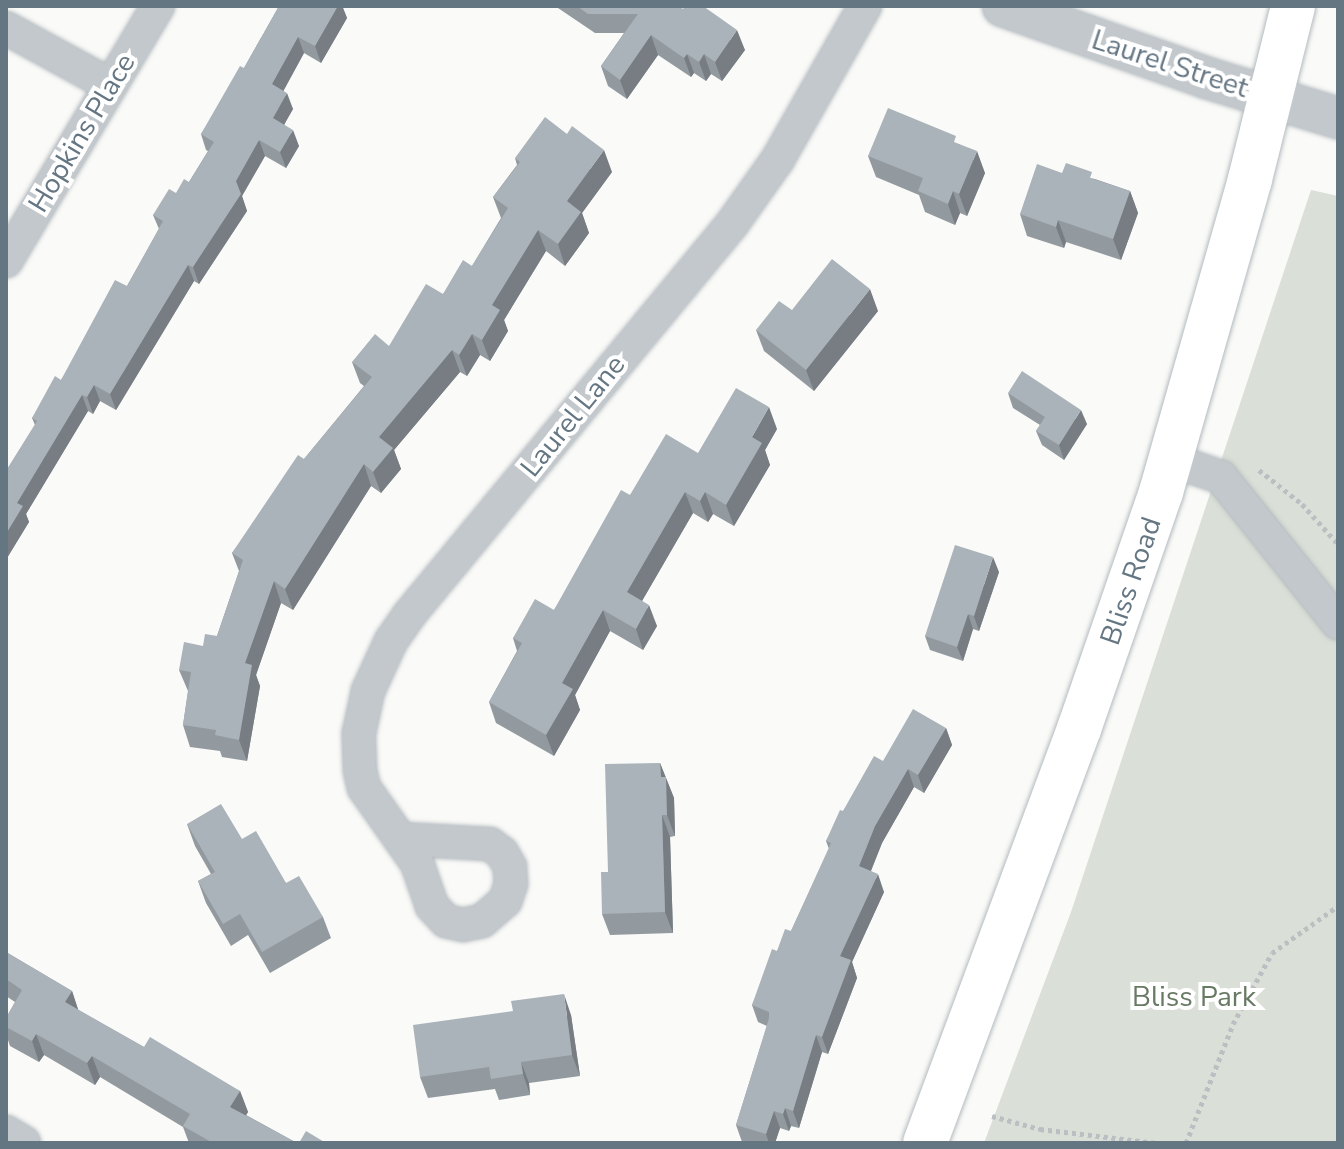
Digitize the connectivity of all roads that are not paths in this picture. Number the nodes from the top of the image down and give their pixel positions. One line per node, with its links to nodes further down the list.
1 (158, 6): 6 (street, Hopkins Place)
2 (865, 6): 12 (street, Laurel Lane)
3 (1003, 6): 7 (street, Laurel Street)
4 (1293, 6): 7 (main road, Bliss Road)
5 (6, 28): 6 (street)
6 (110, 85): 9 (street, Hopkins Place)
7 (1270, 97): 8 (street, Laurel Street); 10 (main road, Bliss Road)
8 (1338, 118)
9 (6, 261)
10 (1171, 460): 11 (street); 15 (main road, Bliss Road)
11 (1338, 623)
12 (400, 839)
13 (6, 1132): 14 (street)
14 (24, 1143)
15 (925, 1143)

